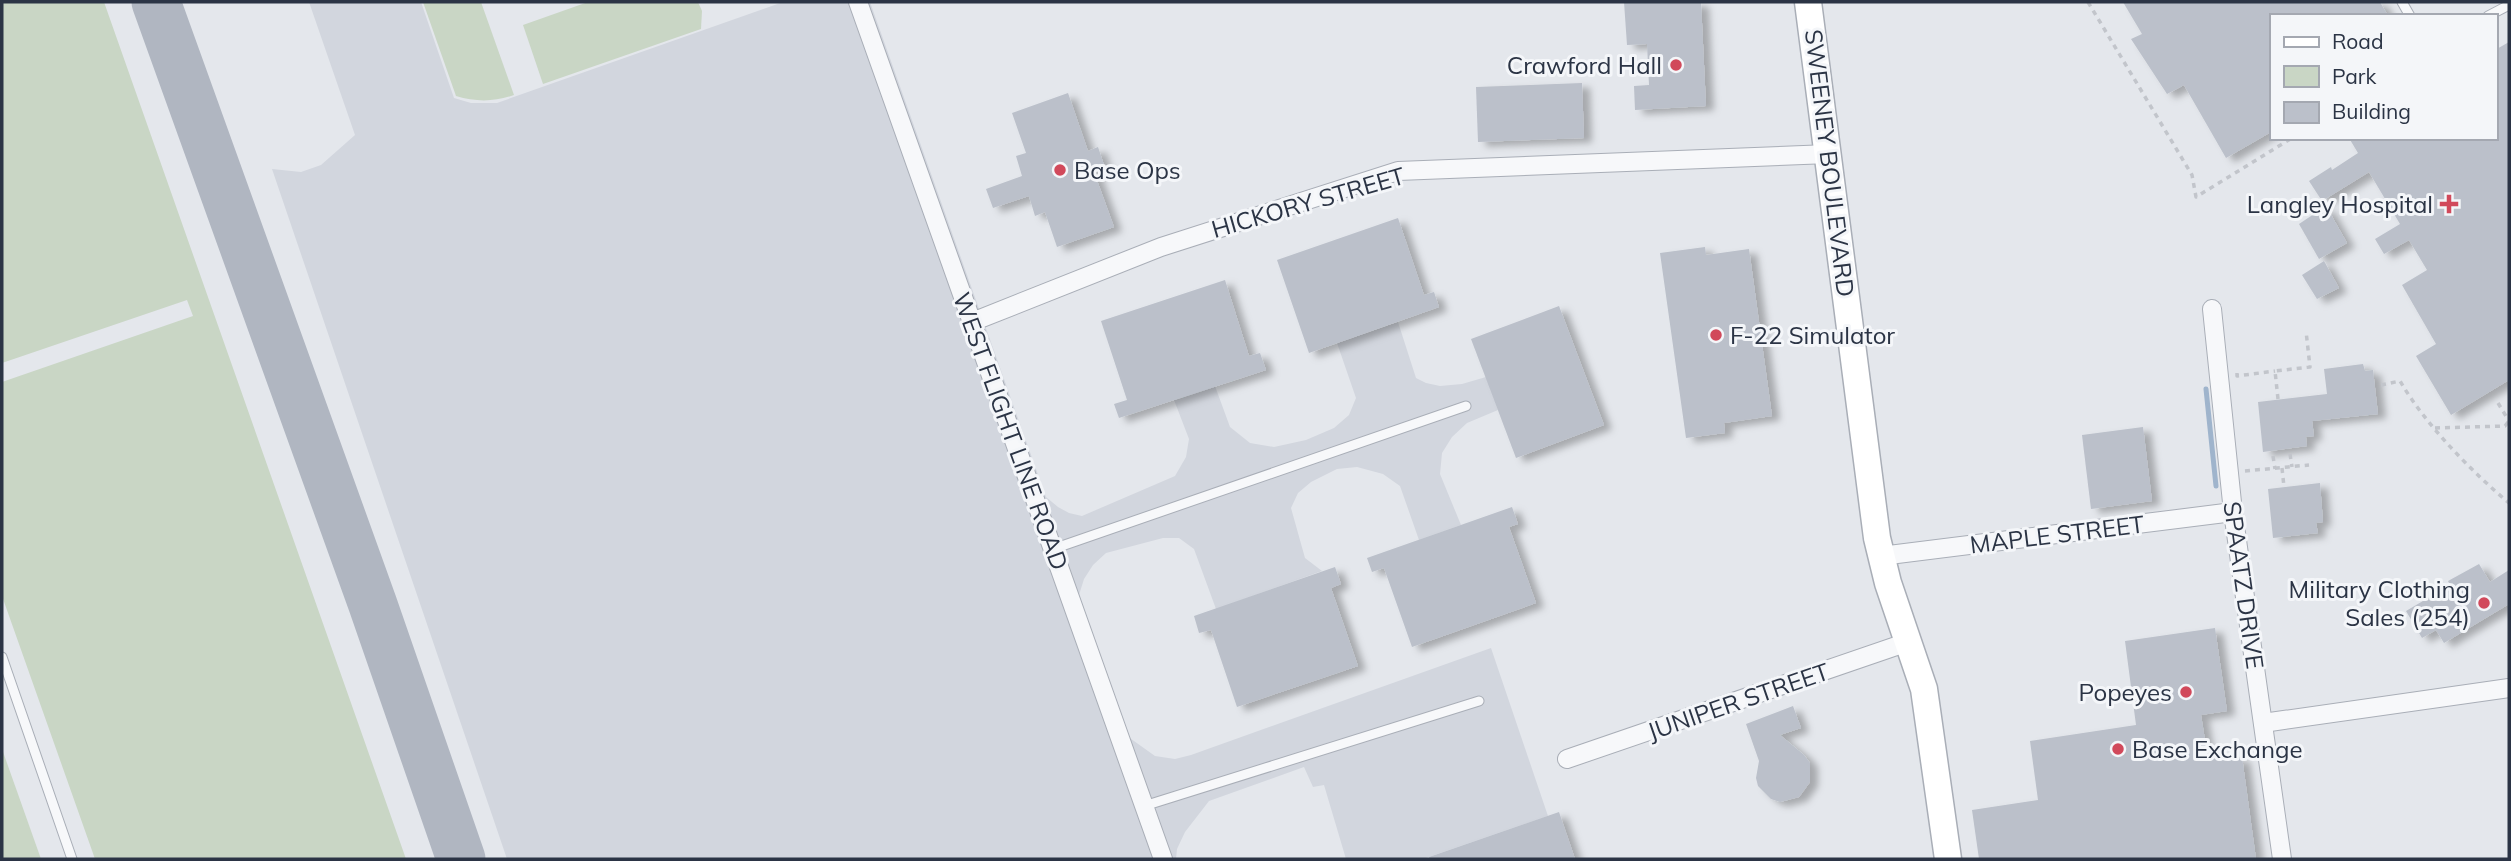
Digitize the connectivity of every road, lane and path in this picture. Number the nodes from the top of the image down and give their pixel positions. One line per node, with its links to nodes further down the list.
1 (858, 2): 9 (street, WEST FLIGHT LINE ROAD)
2 (1808, 2): 7 (main road, SWEENEY BOULEVARD)
3 (2088, 2): 6 (path)
4 (2509, 5): 5 (lane)
5 (2492, 14)
6 (2289, 140)
7 (1829, 154): 9 (street, HICKORY STREET); 30 (main road, SWEENEY BOULEVARD)
8 (2212, 309): 28 (street, SPAATZ DRIVE)
9 (972, 322): 29 (street, WEST FLIGHT LINE ROAD)
10 (2306, 331): 12 (path)
11 (2236, 363): 12 (path)
12 (2274, 371): 14 (path)
13 (2381, 385): 18 (path)
14 (2278, 399)
15 (2498, 403): 17 (path)
16 (1466, 406): 29 (lane)
17 (2509, 421): 18 (path)
18 (2435, 428): 27 (path)
19 (2290, 454): 22 (path)
20 (2273, 456): 24 (path)
21 (2309, 465): 22 (path)
22 (2292, 467): 23 (path)
23 (2282, 468): 24 (path); 26 (path)
24 (2274, 469): 25 (path)
25 (2240, 472)
26 (2284, 487)
27 (2509, 503)
28 (2233, 512): 30 (street, MAPLE STREET); 35 (street, SPAATZ DRIVE)
29 (1053, 549): 37 (street, WEST FLIGHT LINE ROAD)
30 (1881, 556): 31 (main road, SWEENEY BOULEVARD)
31 (1909, 642): 36 (street, JUNIPER STREET); 40 (main road, SWEENEY BOULEVARD)
32 (2, 657): 38 (lane)
33 (2509, 688): 35 (street)
34 (1479, 701): 37 (lane)
35 (2263, 723): 41 (street, SPAATZ DRIVE)
36 (1567, 759)
37 (1144, 806): 39 (street, WEST FLIGHT LINE ROAD)
38 (72, 859)
39 (1163, 859)
40 (1948, 859)
41 (2283, 859)

